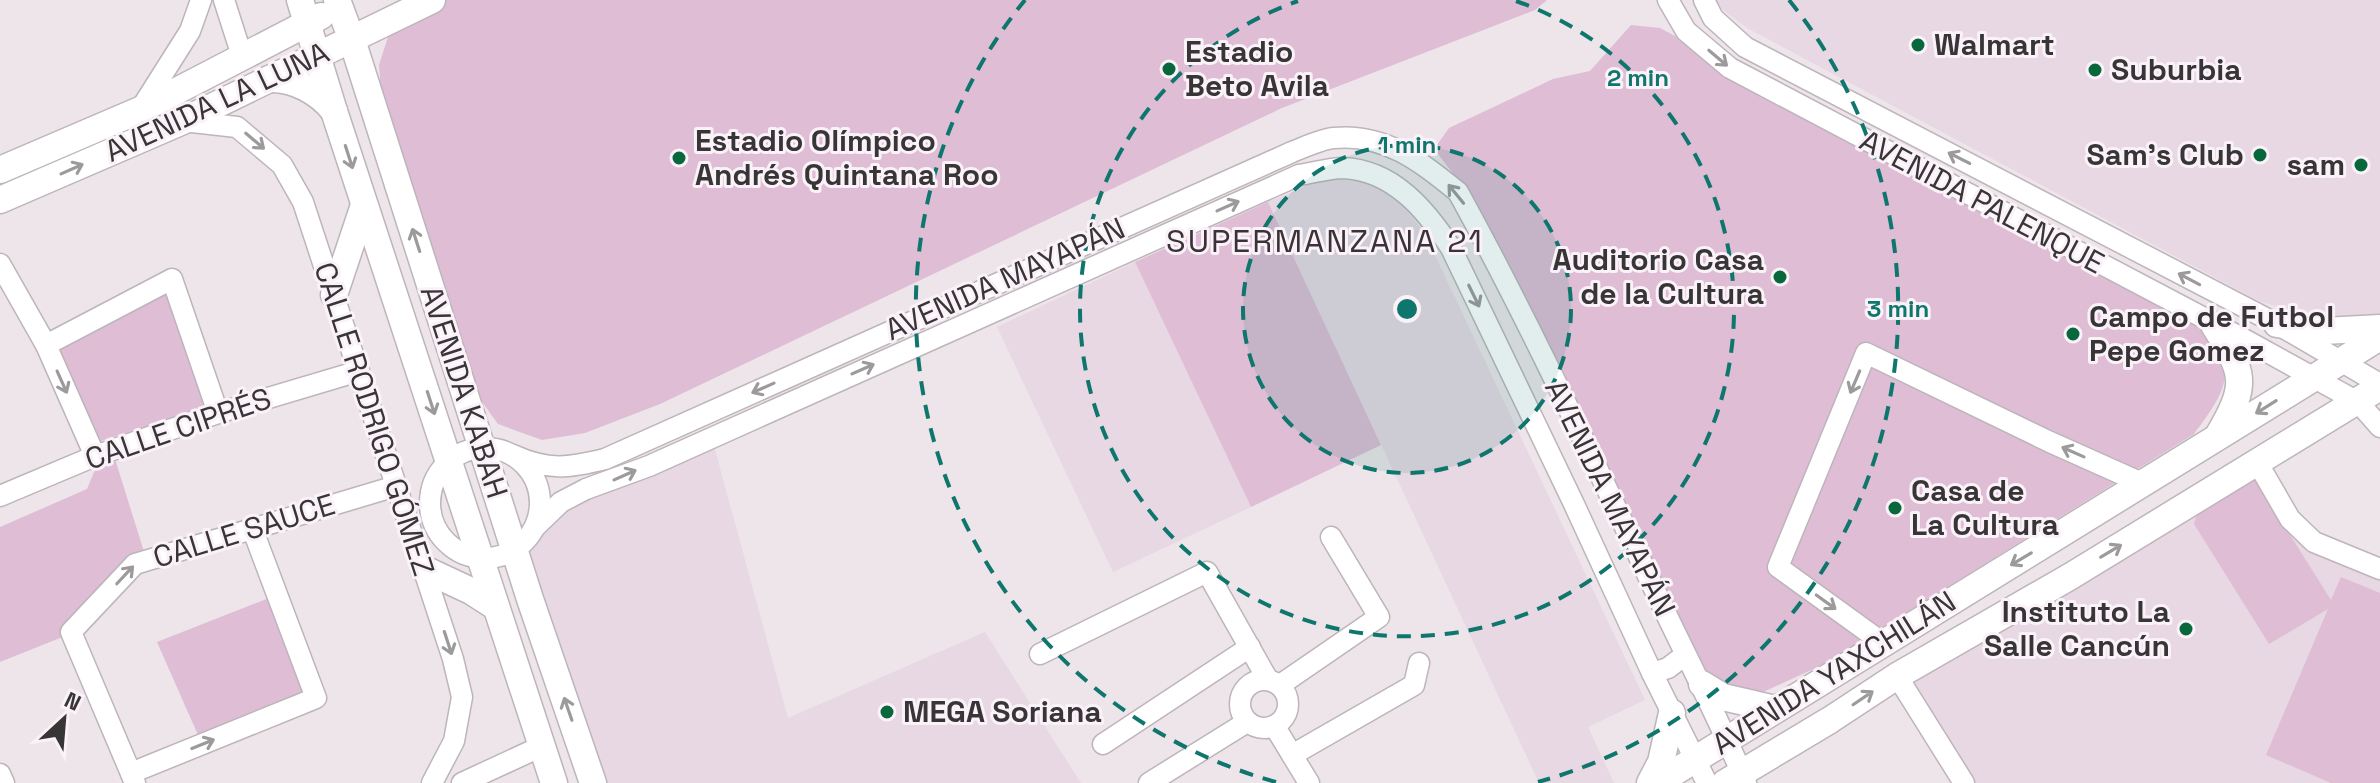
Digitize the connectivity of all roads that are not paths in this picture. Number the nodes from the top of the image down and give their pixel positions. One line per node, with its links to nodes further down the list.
1 (201, 0): 15 (street)
2 (224, 0): 11 (street)
3 (287, 0): 11 (main road)
4 (432, 0): 9 (main road, AVENIDA LA LUNA)
5 (1668, 0): 19 (street, AVENIDA PALENQUE, one-way to 19)
6 (1704, 0): 18 (street, AVENIDA PALENQUE)
7 (344, 2): 8 (main road, AVENIDA LA LUNA); 10 (main road, AVENIDA KABAH)
8 (303, 11): 11 (main road, AVENIDA LA LUNA); 12 (main road, AVENIDA KABAH)
9 (386, 23): 10 (main road, AVENIDA LA LUNA); 14 (main road)
10 (352, 40): 12 (main road, AVENIDA LA LUNA); 14 (main road, AVENIDA KABAH)
11 (253, 50): 15 (main road, AVENIDA LA LUNA)
12 (317, 56): 13 (main road, AVENIDA LA LUNA); 16 (main road, AVENIDA KABAH)
13 (269, 79): 16 (main road); 17 (main road, AVENIDA LA LUNA)
14 (367, 89): 40 (main road, AVENIDA KABAH, one-way to 14)
15 (140, 110): 20 (main road, AVENIDA LA LUNA)
16 (334, 111): 22 (main road, AVENIDA KABAH, one-way to 22)
17 (183, 121): 21 (main road, AVENIDA LA LUNA, one-way to 17); 24 (street, CALLE RODRIGO GÓMEZ, one-way to 24)
18 (1897, 126): 19 (street); 26 (street, AVENIDA PALENQUE, one-way to 18)
19 (1885, 150): 27 (street, AVENIDA PALENQUE)
20 (0, 170)
21 (0, 200)
22 (364, 205): 24 (main road); 43 (main road, AVENIDA KABAH, one-way to 43)
23 (0, 264): 32 (street)
24 (334, 295): 34 (street, CALLE RODRIGO GÓMEZ)
25 (943, 307): 29 (street); 45 (street, AVENIDA MAYAPÁN, one-way to 45); 48 (street, AVENIDA MAYAPÁN, one-way to 25)
26 (2267, 319): 28 (main road); 30 (street); 33 (street, AVENIDA PALENQUE)
27 (2214, 325): 30 (street, AVENIDA PALENQUE); 39 (main road)
28 (2380, 328)
29 (953, 329): 49 (street, AVENIDA MAYAPÁN, one-way to 29); 51 (street, AVENIDA MAYAPÁN, one-way to 51)
30 (2240, 337): 35 (street, AVENIDA PALENQUE)
31 (2380, 337): 33 (main road, AVENIDA YAXCHILÁN)
32 (46, 345): 37 (street); 42 (street, one-way to 42)
33 (2342, 361): 35 (main road, AVENIDA YAXCHILÁN); 36 (street, AVENIDA PALENQUE)
34 (359, 371): 37 (street, CALLE CIPRÉS); 47 (street, CALLE RODRIGO GÓMEZ)
35 (2314, 378): 36 (street, AVENIDA PALENQUE); 39 (main road, AVENIDA YAXCHILÁN, one-way to 39)
36 (2373, 391): 38 (street); 44 (main road, AVENIDA YAXCHILÁN)
37 (218, 413): 42 (street, CALLE CIPRÉS)
38 (2380, 427)
39 (2217, 437): 46 (main road, AVENIDA YAXCHILÁN)
40 (483, 448): 41 (street, AVENIDA MAYAPÁN); 43 (street); 56 (main road, AVENIDA KABAH)
41 (513, 455): 45 (street, AVENIDA MAYAPÁN); 53 (street)
42 (95, 456): 50 (street, CALLE CIPRÉS)
43 (450, 460): 52 (street); 57 (main road, AVENIDA KABAH)
44 (2257, 462): 59 (street); 67 (main road, AVENIDA YAXCHILÁN, one-way to 44)
45 (579, 465): 49 (street)
46 (2144, 484): 61 (main road, AVENIDA YAXCHILÁN, one-way to 61); 61 (street, one-way to 61)
47 (396, 486): 54 (street, CALLE SAUCE); 58 (street, CALLE RODRIGO GÓMEZ)
48 (1605, 486): 51 (street); 64 (street, AVENIDA MAYAPÁN)
49 (586, 489): 53 (street, AVENIDA MAYAPÁN)
50 (0, 496)
51 (1573, 502): 66 (street, AVENIDA MAYAPÁN)
52 (432, 515): 57 (street); 58 (street)
53 (535, 527): 56 (street, AVENIDA MAYAPÁN)
54 (252, 528): 81 (street, CALLE SAUCE, one-way to 54); 81 (street, one-way to 54)
55 (1331, 537): 68 (street)
56 (515, 549): 57 (street); 88 (main road, AVENIDA KABAH, one-way to 56)
57 (479, 557): 60 (main road, AVENIDA KABAH)
58 (421, 559): 60 (main road); 85 (street, CALLE RODRIGO GÓMEZ, one-way to 85)
59 (2380, 569)
60 (496, 607): 77 (main road, AVENIDA KABAH)
61 (1883, 643): 70 (main road, AVENIDA YAXCHILÁN)
62 (1250, 647): 63 (street); 68 (street); 76 (street)
63 (1040, 654)
64 (1685, 655): 66 (street); 69 (street, AVENIDA MAYAPÁN)
65 (1419, 663): 78 (street)
66 (1652, 673): 72 (street, AVENIDA MAYAPÁN)
67 (1897, 676): 73 (main road, AVENIDA YAXCHILÁN, one-way to 67); 95 (street)
68 (1274, 682): 74 (street); 74 (street)
69 (1702, 684): 71 (main road); 75 (street, AVENIDA MAYAPÁN)
70 (1811, 689): 71 (main road, AVENIDA YAXCHILÁN); 73 (main road)
71 (1775, 709): 75 (main road, AVENIDA YAXCHILÁN)
72 (1672, 713): 79 (street, AVENIDA MAYAPÁN); 92 (main road)
73 (1830, 720): 82 (main road, AVENIDA YAXCHILÁN)
74 (1262, 726): 78 (street); 89 (street); 90 (street)
75 (1726, 741): 79 (main road, AVENIDA YAXCHILÁN); 82 (street, AVENIDA MAYAPÁN)
76 (1103, 744)
77 (542, 746): 83 (street); 87 (main road, AVENIDA KABAH)
78 (1292, 755): 91 (street)
79 (1694, 759): 93 (main road, AVENIDA YAXCHILÁN); 94 (street, AVENIDA MAYAPÁN)
80 (0, 774): 84 (street)
81 (133, 778)
82 (1745, 780)
83 (466, 781): 86 (street)
84 (4, 783)
85 (432, 783)
86 (499, 783)
87 (554, 783)
88 (593, 783)
89 (1149, 783)
90 (1297, 783)
91 (1309, 783)
92 (1650, 783)
93 (1657, 783)
94 (1707, 783)
95 (1964, 783)

